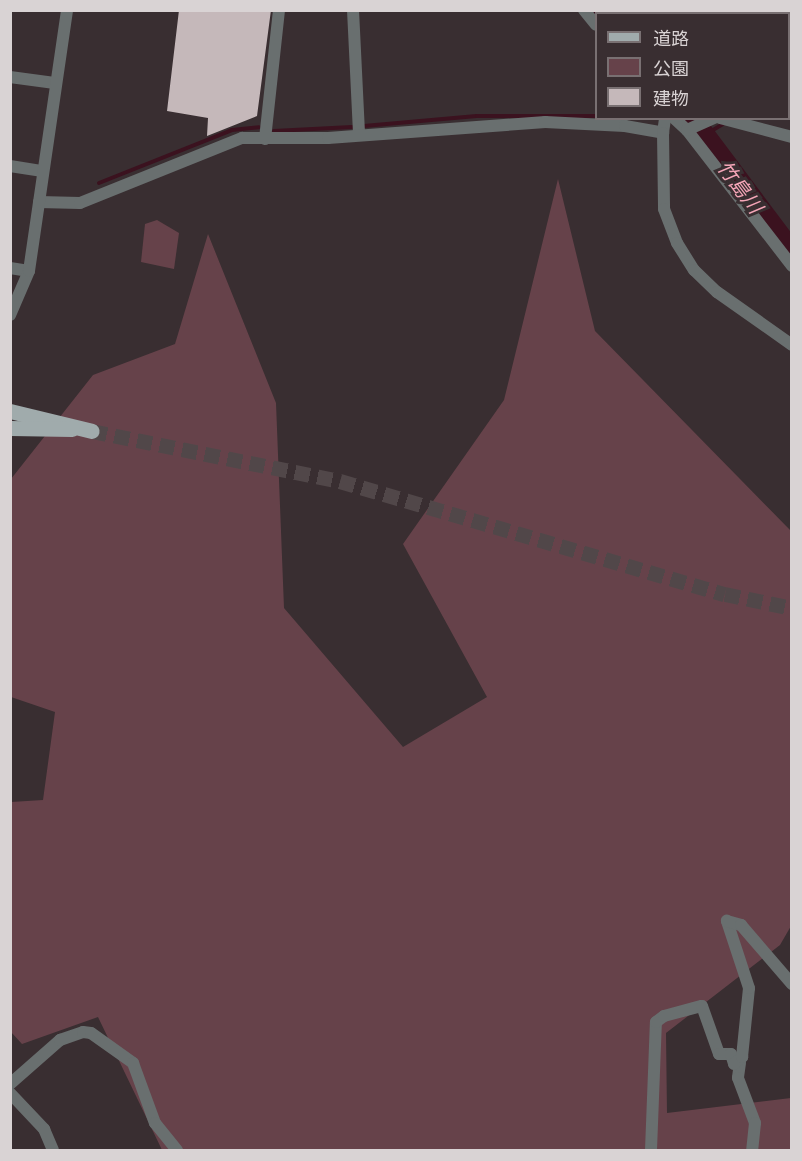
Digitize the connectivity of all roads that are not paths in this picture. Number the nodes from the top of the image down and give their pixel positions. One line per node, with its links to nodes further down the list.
1 (67, 10): 7 (street)
2 (279, 10): 16 (street)
3 (353, 10): 14 (street)
4 (584, 10): 5 (street)
5 (595, 24)
6 (10, 77): 7 (street)
7 (55, 83): 18 (street)
8 (665, 120): 13 (street)
9 (678, 120): 12 (street)
10 (708, 120): 12 (street)
11 (728, 120): 15 (street)
12 (692, 126): 20 (street)
13 (663, 133): 14 (street); 24 (street)
14 (359, 134): 16 (street)
15 (792, 137)
16 (265, 138): 19 (street)
17 (10, 166): 18 (street)
18 (43, 171): 19 (street)
19 (39, 202): 22 (street)
20 (792, 266)
21 (10, 268): 22 (street)
22 (29, 272): 23 (street)
23 (10, 315)
24 (792, 345)
25 (10, 411): 26 (main road)
26 (10, 428)
27 (792, 984): 28 (street)
28 (740, 1063): 33 (street); 34 (street)
29 (10, 1084): 32 (street)
30 (10, 1093): 31 (street)
31 (53, 1150)
32 (177, 1150)
33 (651, 1150)
34 (752, 1150)

